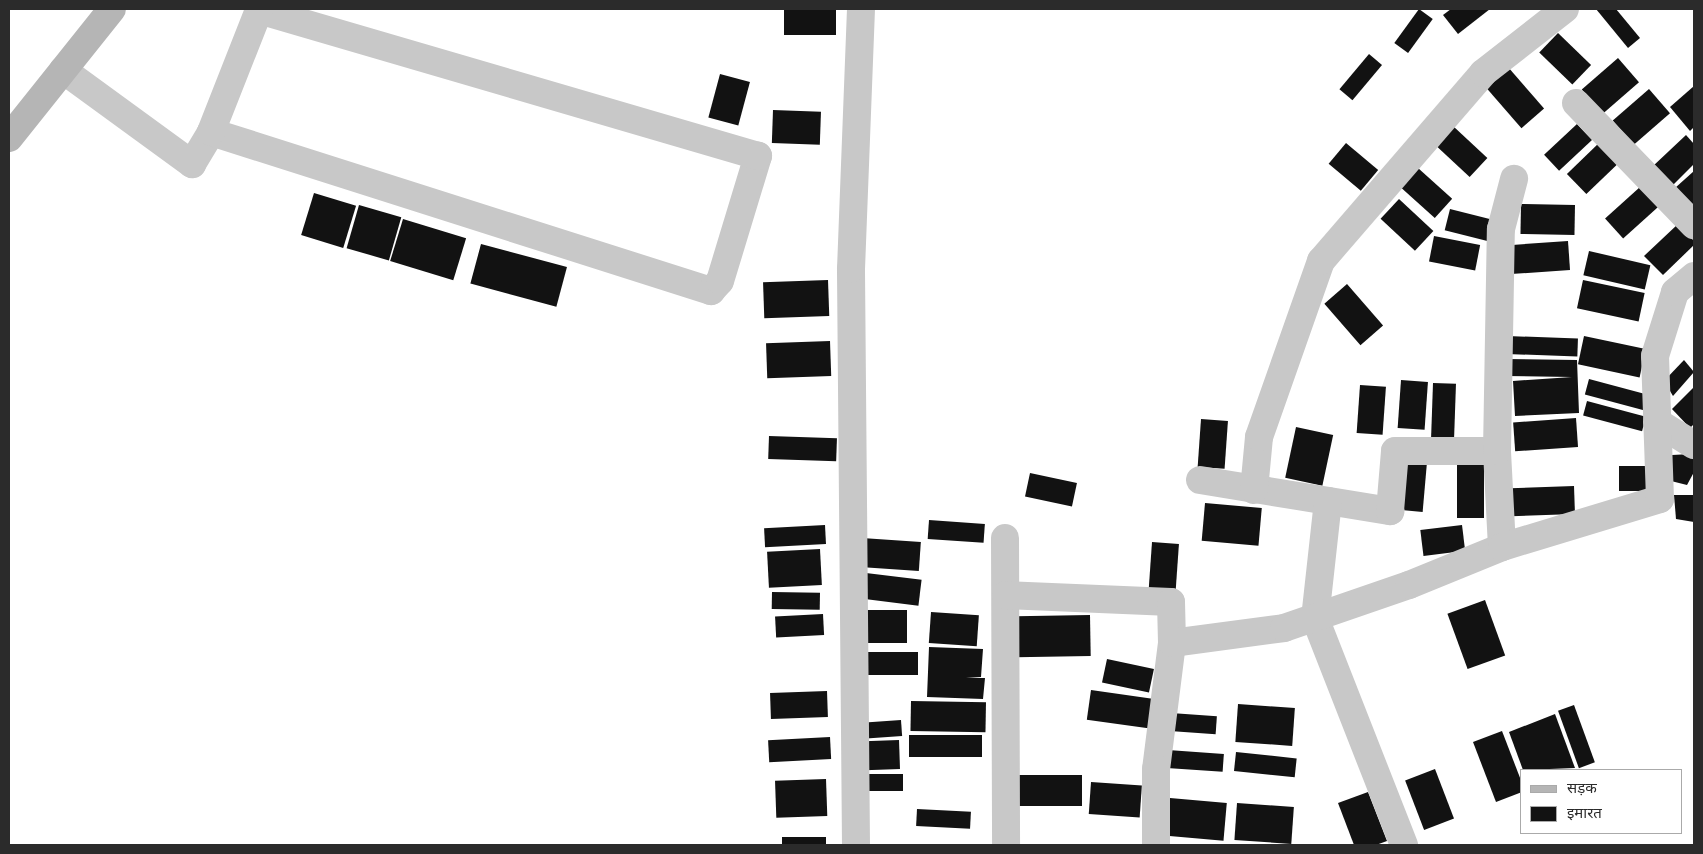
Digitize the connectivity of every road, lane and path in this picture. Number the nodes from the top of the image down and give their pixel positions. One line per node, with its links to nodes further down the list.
1 (112, 9): 4 (main road)
2 (861, 9): 22 (street)
3 (1565, 9): 15 (street)
4 (63, 70): 6 (main road); 7 (street)
5 (1576, 102): 9 (street)
6 (12, 127)
7 (211, 132): 7 (street)
8 (1514, 179): 13 (street)
9 (1694, 225)
10 (1694, 276): 11 (street)
11 (1657, 422): 12 (street); 18 (street)
12 (1694, 445)
13 (1497, 451): 16 (street); 18 (street)
14 (1200, 480): 15 (street)
15 (1254, 490): 16 (street)
16 (1328, 501): 20 (street)
17 (1005, 538): 19 (street)
18 (1502, 547): 20 (street)
19 (1006, 595): 21 (street); 23 (street)
20 (1315, 618): 21 (street); 25 (street)
21 (1172, 643): 24 (street)
22 (856, 845)
23 (1006, 845)
24 (1156, 845)
25 (1404, 845)

